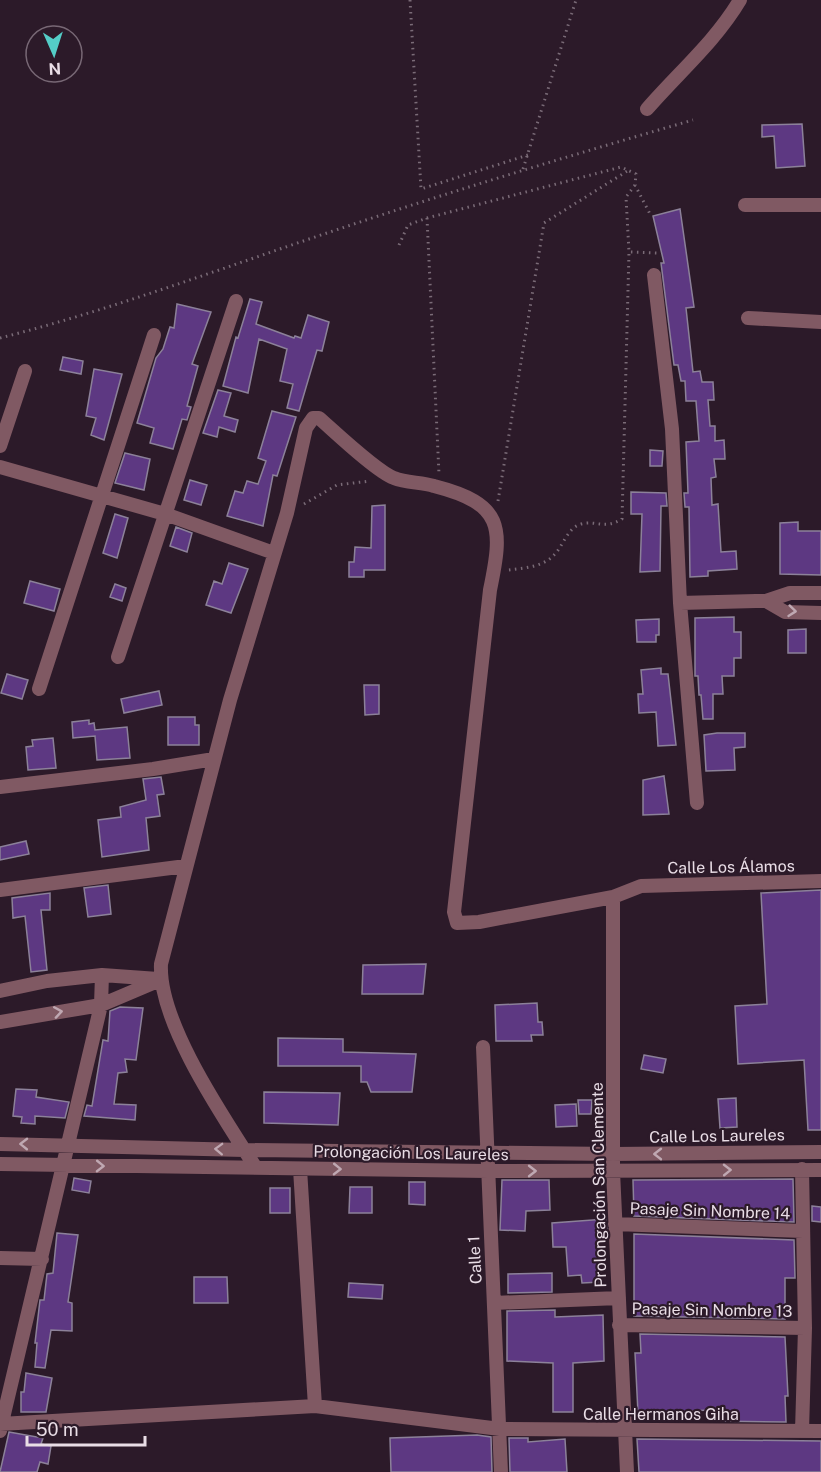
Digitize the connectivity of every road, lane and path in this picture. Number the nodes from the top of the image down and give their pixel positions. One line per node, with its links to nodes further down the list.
1 (410, 0): 6 (path)
2 (576, 0): 6 (path)
3 (740, 0): 4 (street)
4 (647, 109)
5 (693, 120): 7 (path)
6 (528, 155): 7 (path)
7 (523, 169): 22 (path)
8 (629, 170): 9 (path); 13 (path); 31 (path)
9 (635, 185): 12 (path); 15 (path)
10 (745, 205): 11 (street)
11 (821, 205)
12 (650, 214)
13 (427, 218): 14 (path); 27 (path)
14 (399, 245)
15 (629, 252): 16 (path); 33 (path)
16 (657, 253)
17 (654, 275): 36 (street)
18 (236, 301): 30 (street)
19 (748, 318): 20 (street)
20 (821, 322)
21 (154, 334): 28 (street)
22 (0, 338)
23 (25, 370): 24 (street)
24 (0, 446)
25 (0, 467): 28 (street)
26 (393, 478): 27 (street); 29 (path); 29 (street)
27 (440, 488): 31 (street)
28 (101, 496): 30 (street); 39 (street)
29 (288, 513): 32 (street)
30 (165, 514): 32 (street); 38 (street)
31 (494, 522): 33 (street)
32 (274, 553): 40 (street)
33 (493, 572): 46 (street, Calle Los Álamos)
34 (821, 593): 35 (street)
35 (766, 602): 36 (street); 37 (street, one-way to 37)
36 (680, 603): 42 (street)
37 (821, 613)
38 (118, 657)
39 (39, 689)
40 (214, 759): 41 (street); 43 (street)
41 (0, 787)
42 (697, 803)
43 (186, 866): 45 (street); 48 (street)
44 (821, 881): 46 (street, Calle Los Álamos)
45 (0, 890)
46 (613, 897): 58 (street, Prolongación San Clemente)
47 (102, 975): 48 (street); 49 (street); 50 (street)
48 (160, 980): 50 (street); 55 (street)
49 (0, 991)
50 (101, 1005): 51 (street, one-way to 50); 54 (street)
51 (0, 1022)
52 (483, 1047): 56 (street, Calle 1)
53 (0, 1144): 54 (street, Prolongación Los Laureles, one-way to 53)
54 (68, 1145): 55 (street, Prolongación Los Laureles, one-way to 54); 60 (street)
55 (244, 1150): 56 (street, Prolongación Los Laureles); 61 (street)
56 (486, 1152): 58 (street, Prolongación Los Laureles); 65 (street, Calle 1)
57 (821, 1152): 58 (street, Calle Los Laureles, one-way to 58)
58 (613, 1154): 66 (street, Prolongación San Clemente)
59 (0, 1164): 60 (street, Prolongación Los Laureles)
60 (64, 1166): 61 (street, Prolongación Los Laureles, one-way to 61); 70 (street)
61 (256, 1168): 62 (street, Prolongación Los Laureles)
62 (300, 1168): 65 (street, Prolongación Los Laureles, one-way to 65); 76 (street)
63 (802, 1169): 64 (street, Prolongación Los Laureles); 66 (street, Prolongación Los Laureles, one-way to 63); 68 (street)
64 (821, 1170)
65 (487, 1171): 66 (street, Prolongación Los Laureles, one-way to 66); 72 (street, Calle 1)
66 (613, 1171): 67 (street, Prolongación San Clemente)
67 (615, 1224): 68 (street, Pasaje Sin Nombre 14); 71 (street, Prolongación San Clemente)
68 (803, 1231): 74 (street)
69 (0, 1258): 70 (street)
70 (42, 1259): 75 (street)
71 (619, 1298): 72 (street); 73 (street, Prolongación San Clemente)
72 (494, 1303): 78 (street, Calle 1)
73 (619, 1325): 74 (street, Pasaje Sin Nombre 13); 79 (street, Prolongación San Clemente)
74 (805, 1328): 80 (street)
75 (5, 1386): 77 (street)
76 (315, 1406): 77 (street, Calle Hermanos Giha); 78 (street, Calle Hermanos Giha)
77 (0, 1426)
78 (500, 1430): 79 (street, Calle Hermanos Giha); 82 (street, Calle 1)
79 (623, 1430): 80 (street, Calle Hermanos Giha); 83 (street, Prolongación San Clemente)
80 (802, 1431): 81 (street, Calle Hermanos Giha)
81 (821, 1431)
82 (501, 1472)
83 (627, 1472)

